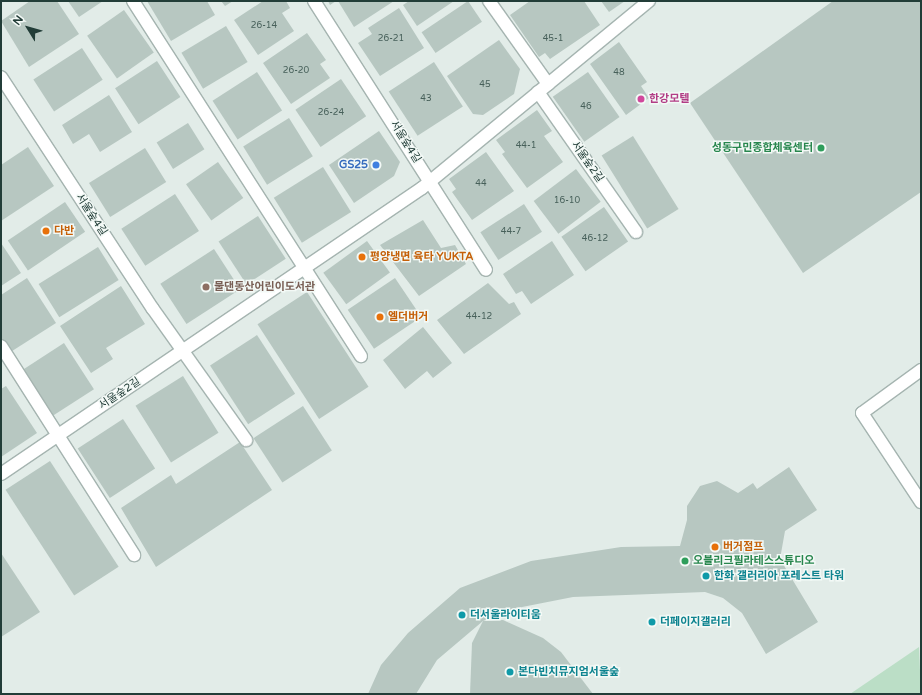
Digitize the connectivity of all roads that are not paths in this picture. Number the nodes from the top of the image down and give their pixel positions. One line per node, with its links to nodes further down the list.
1 (133, 1): 10 (street)
2 (314, 1): 8 (street, 서울숲4길)
3 (489, 1): 6 (street)
4 (649, 1): 6 (street, 서울숲2길)
5 (1, 77): 13 (street, 서울숲4길)
6 (548, 84): 7 (street, 서울숲2길)
7 (538, 92): 8 (street, 서울숲2길); 9 (street, 서울숲2길)
8 (430, 182): 10 (street, 서울숲2길); 11 (street)
9 (636, 232)
10 (306, 270): 13 (street, 서울숲2길); 14 (street)
11 (486, 270)
12 (1, 346): 16 (street)
13 (183, 352): 16 (street, 서울숲2길); 17 (street)
14 (361, 356)
15 (921, 370): 19 (street)
16 (58, 436): 18 (street, 서울숲2길); 20 (street)
17 (246, 440)
18 (1, 474)
19 (921, 502)
20 (134, 555)

